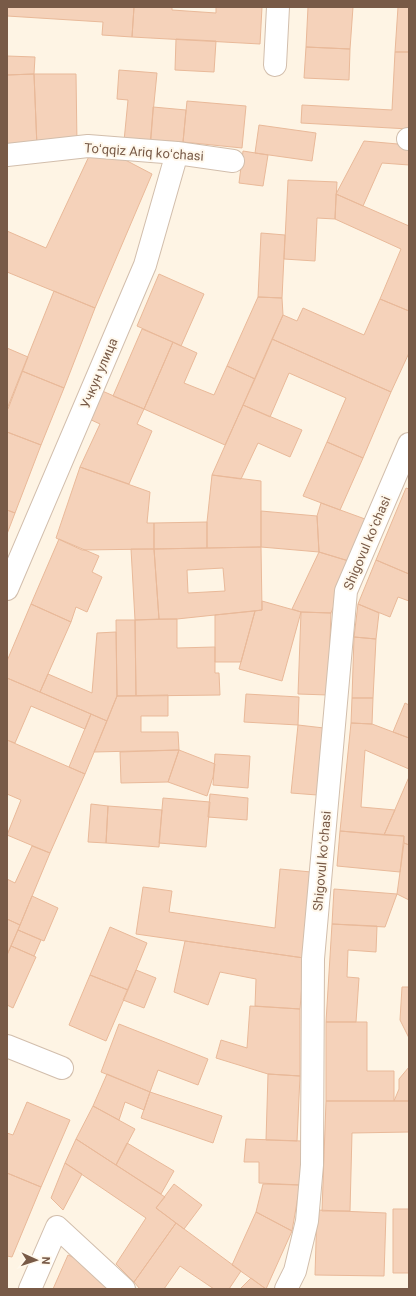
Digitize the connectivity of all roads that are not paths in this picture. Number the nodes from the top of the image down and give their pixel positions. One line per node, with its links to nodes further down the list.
1 (278, 7): 2 (street)
2 (275, 65)
3 (177, 153): 4 (street, Toʻqqiz Ariq koʻchasi); 5 (street, Toʻqqiz Ariq koʻchasi); 7 (street, Учкун улица)
4 (7, 155)
5 (233, 161)
6 (409, 444): 12 (street, Shigovul koʻchasi)
7 (7, 589)
8 (7, 1046): 9 (street)
9 (62, 1068)
10 (30, 1289): 11 (street)
11 (124, 1289)
12 (286, 1289)

